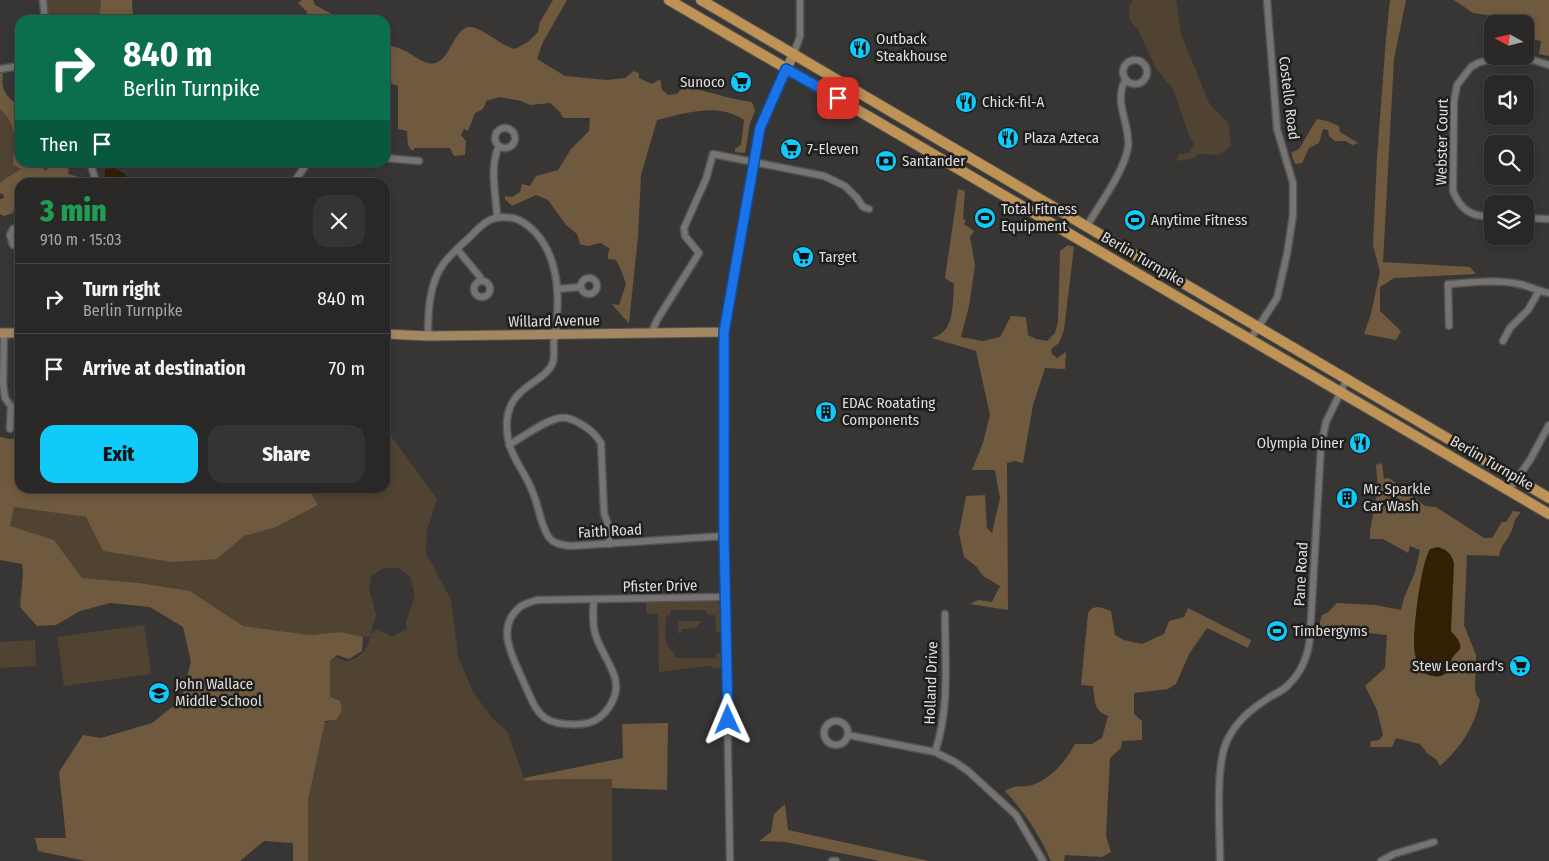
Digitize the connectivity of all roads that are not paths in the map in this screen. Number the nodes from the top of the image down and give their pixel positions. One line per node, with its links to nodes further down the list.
1 (43, 0): 6 (street)
2 (669, 0): 11 (highway, Berlin Turnpike)
3 (701, 0): 7 (highway, Berlin Turnpike)
4 (800, 0): 7 (street)
5 (1267, 0): 38 (street, Costello Road)
6 (44, 15)
7 (794, 54): 11 (main road); 14 (highway, Berlin Turnpike)
8 (1549, 65): 23 (street, Webster Court)
9 (15, 67): 10 (street)
10 (0, 69)
11 (786, 69): 17 (main road); 19 (highway, Berlin Turnpike)
12 (1126, 79): 26 (street)
13 (500, 146): 22 (street)
14 (966, 155): 19 (highway); 26 (highway, Berlin Turnpike)
15 (390, 158): 16 (street)
16 (419, 161)
17 (753, 161): 21 (street); 39 (main road); 44 (street)
18 (304, 167): 20 (street)
19 (959, 168): 31 (highway, Berlin Turnpike)
20 (297, 178)
21 (868, 209)
22 (497, 216): 29 (street); 34 (street, Faith Road)
23 (1484, 216)
24 (1534, 218): 25 (street)
25 (1549, 219)
26 (1087, 226): 30 (highway, Berlin Turnpike)
27 (15, 228): 28 (street)
28 (15, 244)
29 (457, 249): 32 (street); 45 (street)
30 (1138, 256): 31 (highway); 38 (highway, Berlin Turnpike)
31 (1132, 270): 46 (highway, Berlin Turnpike)
32 (481, 280)
33 (581, 288): 34 (street)
34 (558, 290): 43 (street, Faith Road)
35 (1538, 291): 36 (street); 37 (street); 47 (street)
36 (1549, 293)
37 (1449, 326)
38 (1258, 327): 46 (street, Costello Road); 49 (highway, Berlin Turnpike)
39 (724, 332): 44 (main road, Willard Avenue); 58 (street)
40 (2, 333): 41 (main road); 48 (street)
41 (15, 333)
42 (390, 334): 45 (main road, Willard Avenue)
43 (555, 334): 44 (main road, Willard Avenue); 45 (main road, Willard Avenue); 53 (street, Faith Road)
44 (651, 334)
45 (428, 336)
46 (1252, 338): 50 (highway, Berlin Turnpike)
47 (1503, 340)
48 (2, 374): 52 (street)
49 (1347, 379): 50 (street, Pane Road); 54 (highway, Berlin Turnpike)
50 (1340, 392): 55 (highway, Berlin Turnpike); 70 (street, Pane Road)
51 (1549, 425): 54 (street)
52 (10, 429)
53 (509, 445): 59 (street, Faith Road); 59 (street)
54 (1518, 480): 55 (street); 56 (highway, Berlin Turnpike)
55 (1508, 490): 57 (highway, Berlin Turnpike)
56 (1549, 498)
57 (1549, 514)
58 (724, 536): 59 (street, Faith Road); 60 (street)
59 (609, 544)
60 (726, 597): 61 (street, Pfister Drive); 66 (street)
61 (594, 599): 61 (street, Pfister Drive)
62 (945, 614): 64 (street, Holland Drive)
63 (848, 735): 64 (street)
64 (935, 752): 69 (street)
65 (1434, 842): 71 (street)
66 (730, 861)
67 (832, 861): 68 (street)
68 (836, 861)
69 (1043, 861)
70 (1220, 861)
71 (1381, 861)

